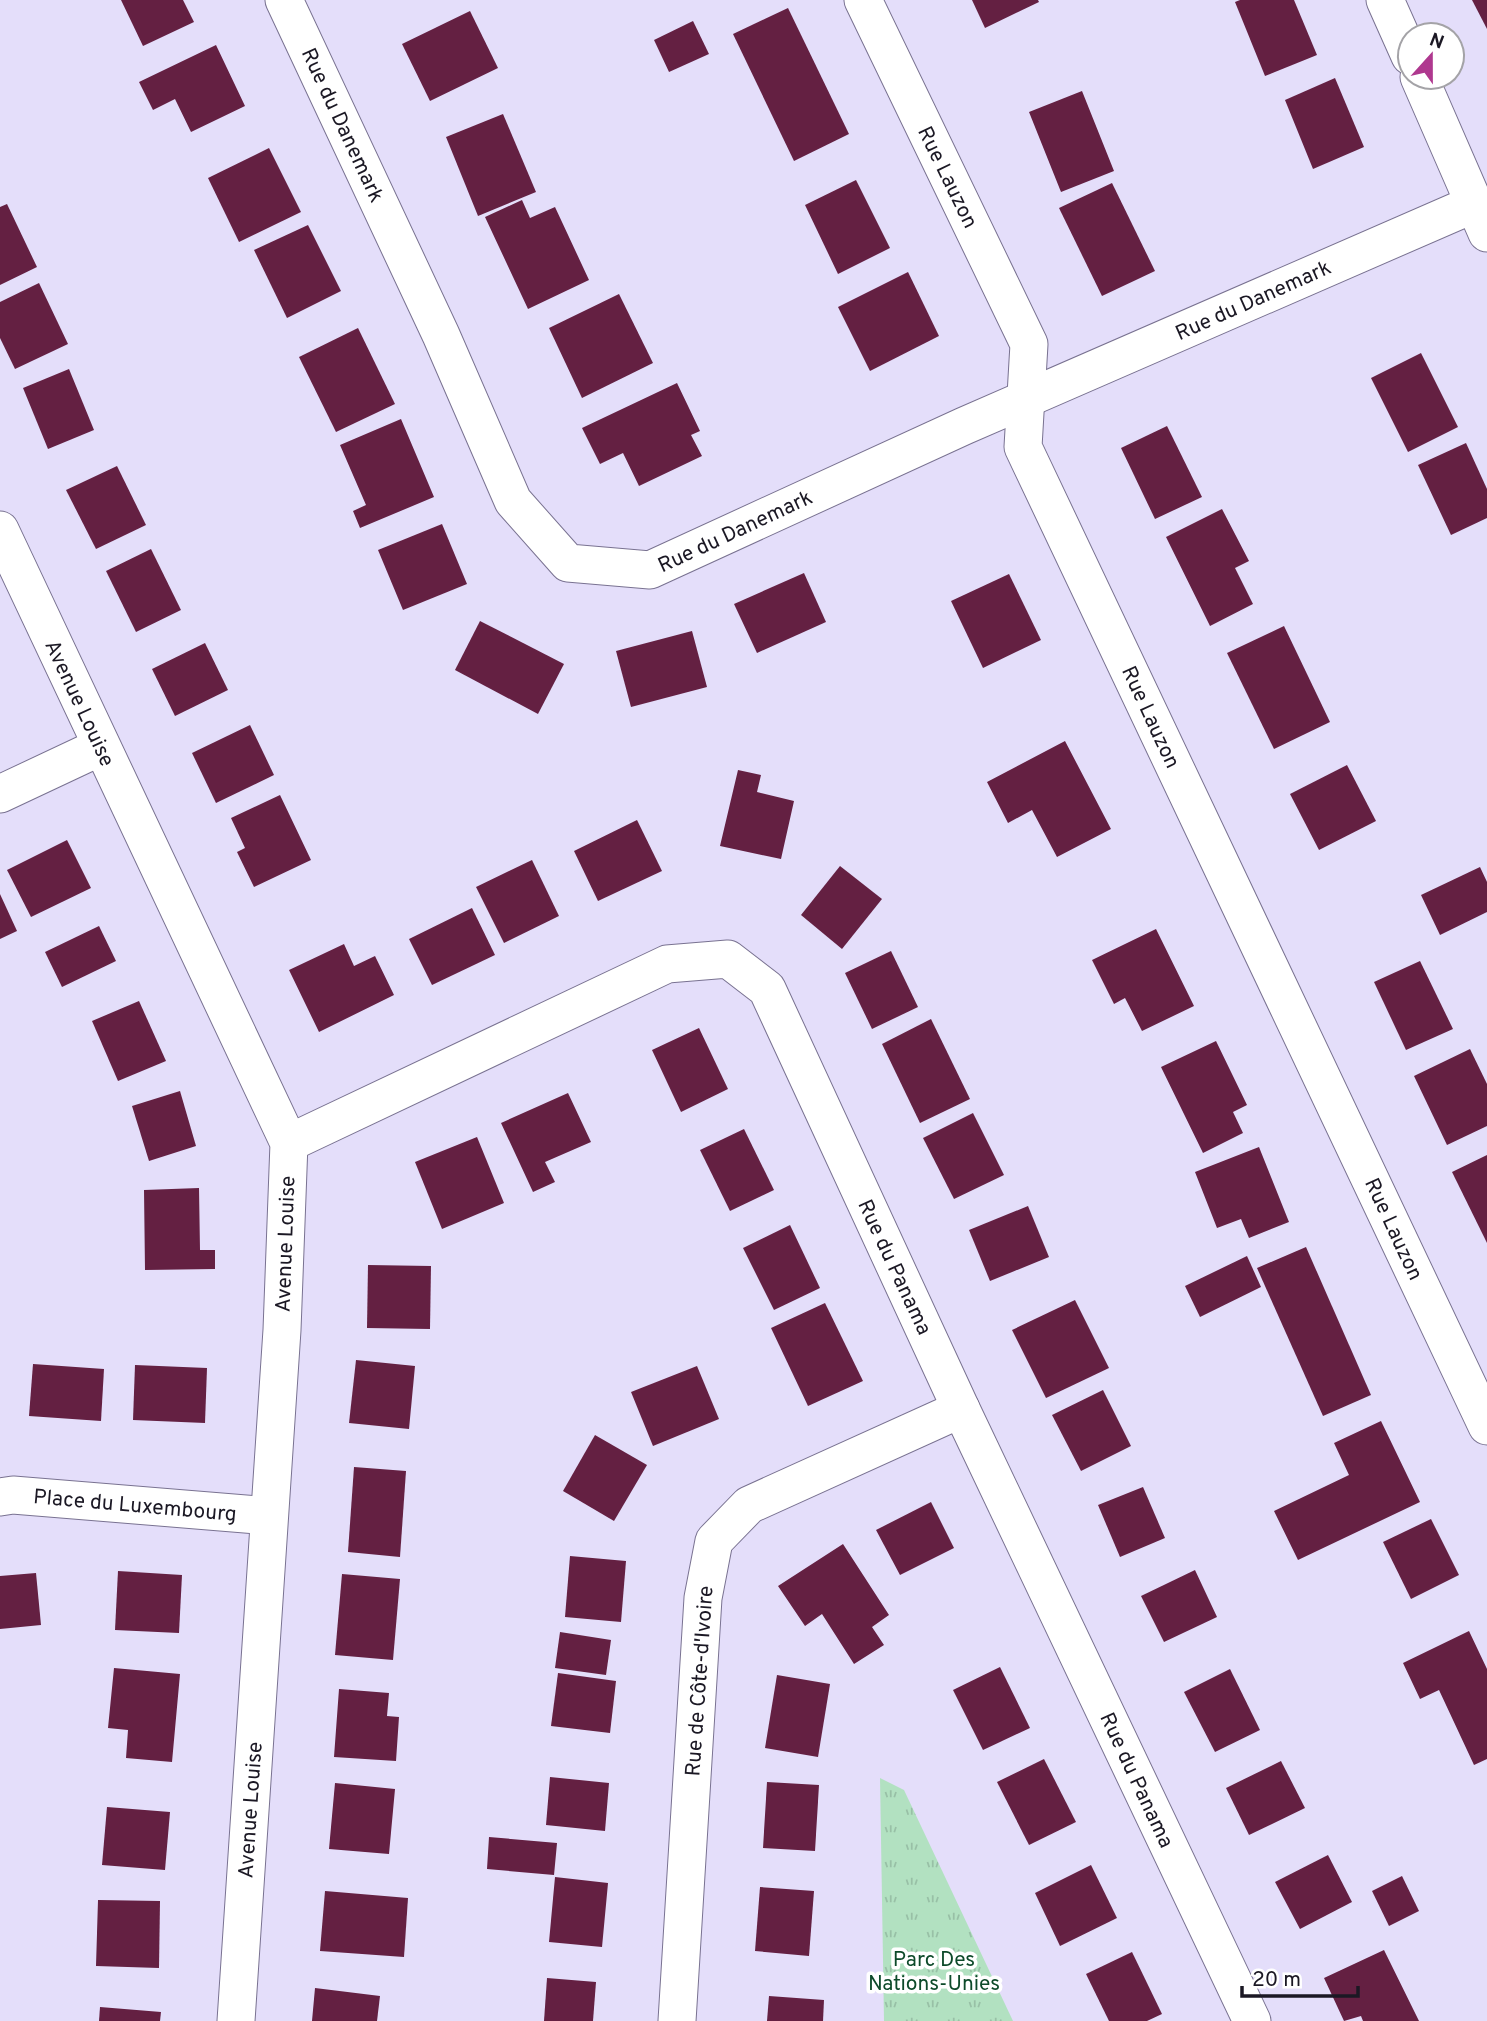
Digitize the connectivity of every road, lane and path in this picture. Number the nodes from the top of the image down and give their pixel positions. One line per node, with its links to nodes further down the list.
1 (285, 0): 7 (street, Rue du Danemark)
2 (863, 0): 7 (street, Rue Lauzon)
3 (1385, 0): 4 (street)
4 (1396, 25)
5 (1425, 91): 6 (street)
6 (1481, 218): 7 (street, Rue du Danemark)
7 (1028, 399): 13 (street, Rue Lauzon)
8 (0, 530): 9 (street, Avenue Louise)
9 (100, 747): 10 (street); 11 (street, Avenue Louise)
10 (0, 794)
11 (289, 1143): 12 (street, Rue du Panama); 15 (street, Avenue Louise)
12 (961, 1409): 17 (street, Rue de Côte-d'Ivoire); 18 (street, Rue du Panama)
13 (1487, 1426)
14 (0, 1497): 15 (street, Place du Luxembourg)
15 (269, 1516): 16 (street, Avenue Louise)
16 (236, 2021)
17 (677, 2021)
18 (1252, 2021)

